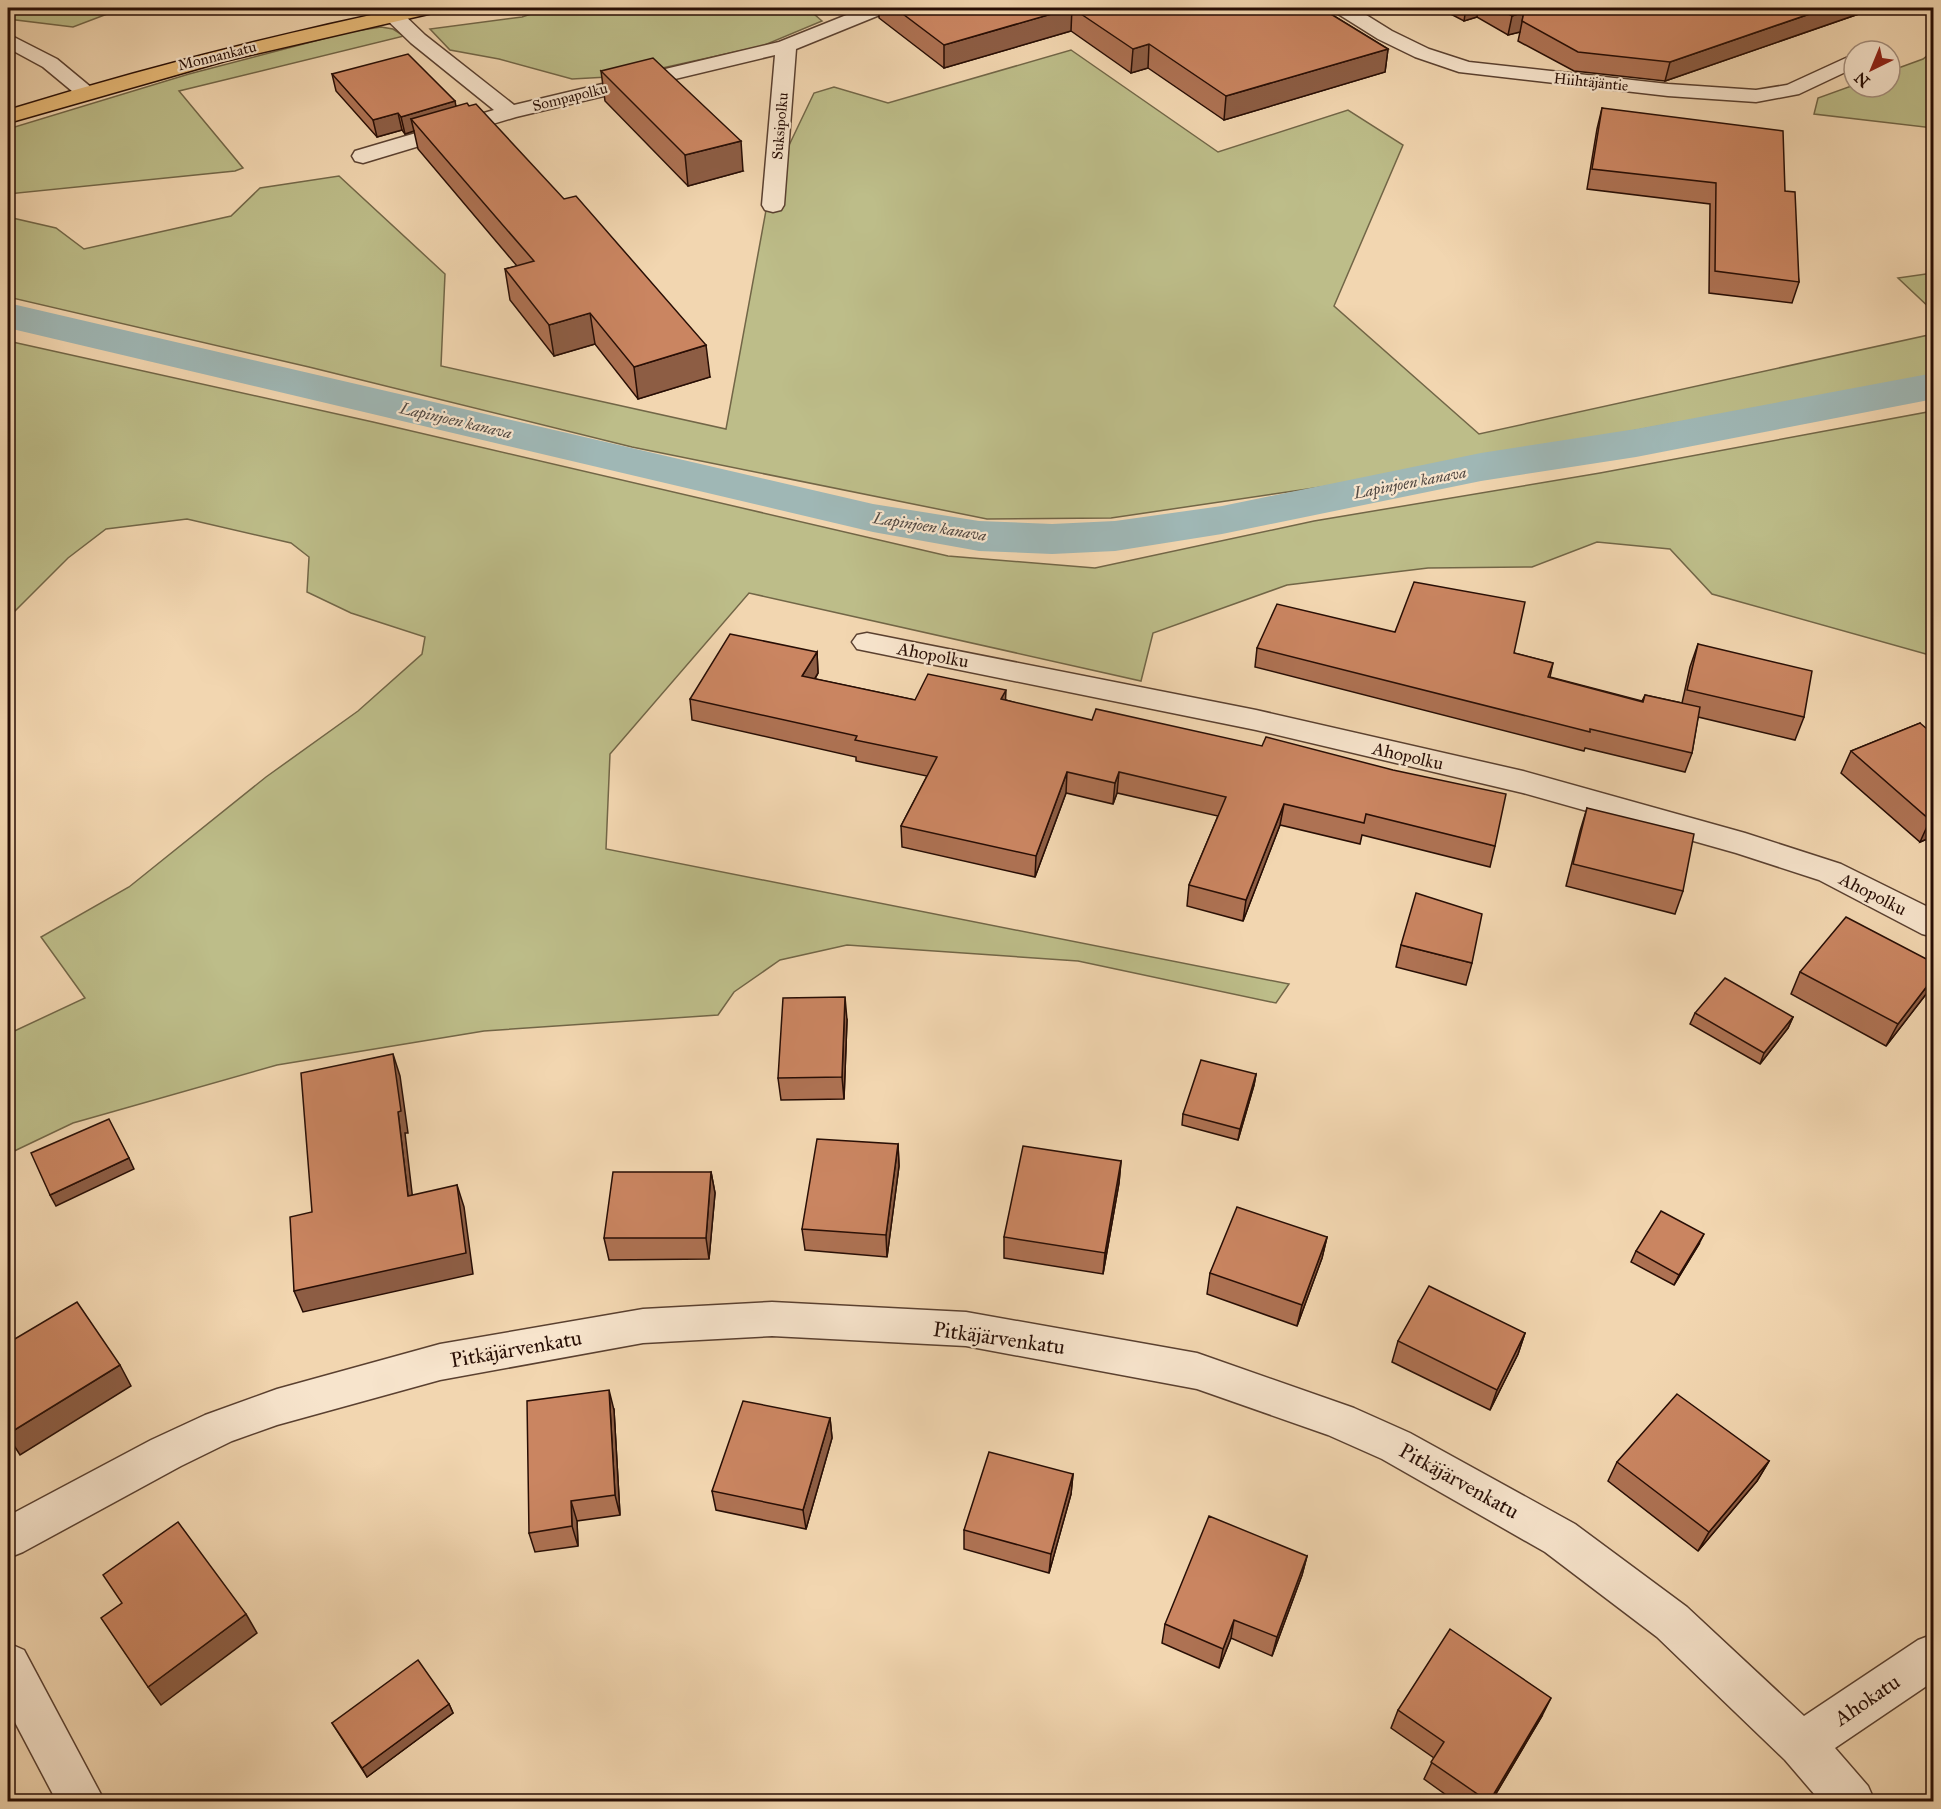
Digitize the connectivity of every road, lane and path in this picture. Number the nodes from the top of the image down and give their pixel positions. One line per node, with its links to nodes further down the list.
1 (430, 8): 4 (main road, Monnankatu)
2 (880, 8): 6 (street, Sompapolku)
3 (1342, 8): 7 (street, Hiihtäjäntie)
4 (393, 15): 8 (main road, Monnankatu); 9 (street)
5 (8, 40): 8 (street)
6 (786, 46): 9 (street, Sompapolku); 12 (street, Suksipolku)
7 (1842, 66)
8 (85, 92): 10 (main road, Monnankatu)
9 (510, 112): 11 (street, Sompapolku)
10 (8, 117)
11 (363, 156)
12 (773, 205)
13 (867, 642): 14 (street, Ahopolku)
14 (1934, 925)
15 (8, 1538): 18 (street, Pitkäjärvenkatu)
16 (1934, 1655): 18 (street, Ahokatu)
17 (8, 1665): 19 (street)
18 (1800, 1744): 20 (street, Pitkäjärvenkatu)
19 (82, 1802)
20 (1852, 1802)

